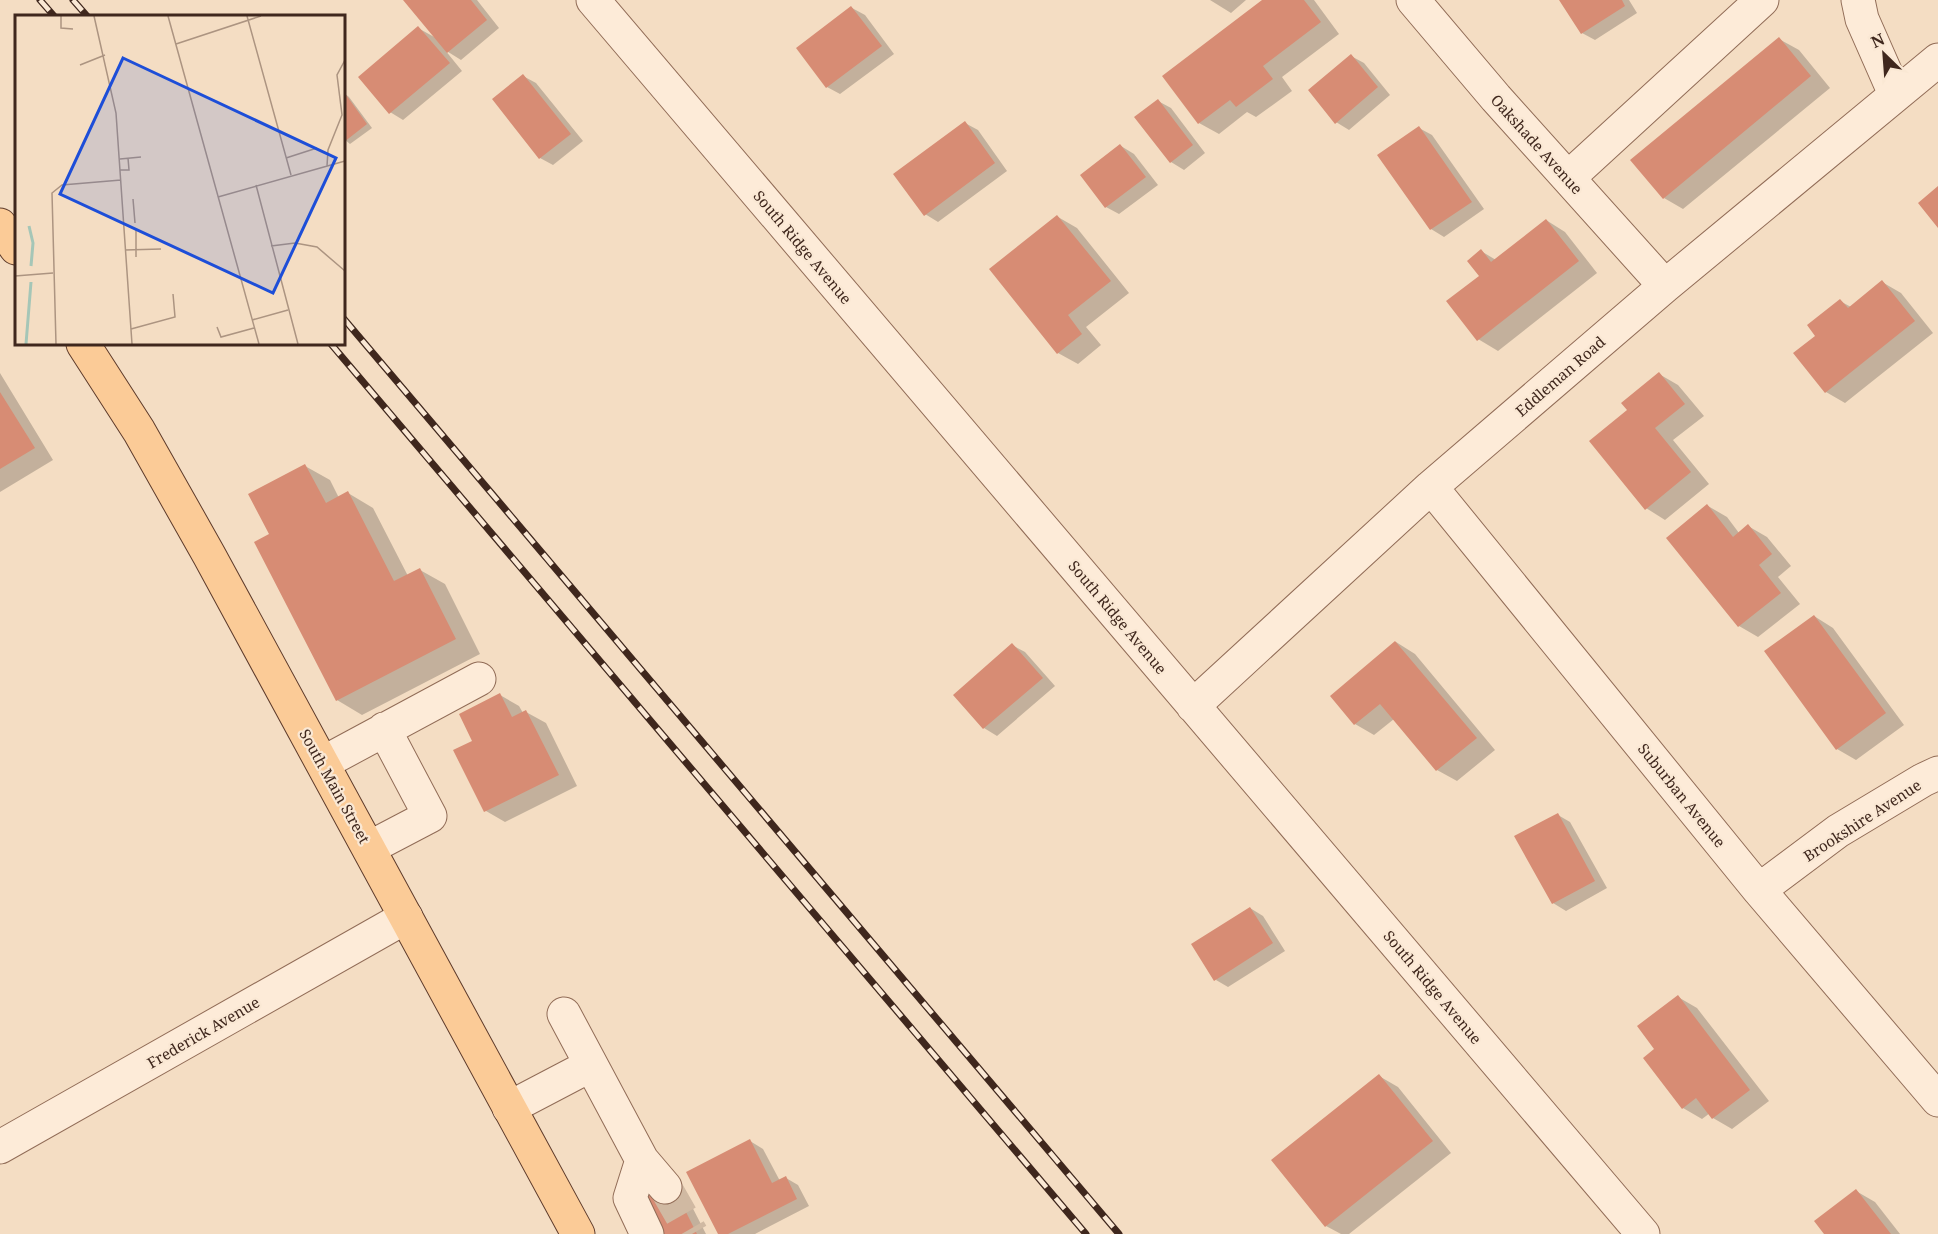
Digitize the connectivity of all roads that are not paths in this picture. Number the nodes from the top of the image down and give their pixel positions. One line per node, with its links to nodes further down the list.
1 (593, 0): 14 (street, South Ridge Avenue)
2 (1413, 0): 7 (street, Oakshade Avenue)
3 (1762, 0): 7 (street)
4 (1858, 0): 6 (street)
5 (1938, 60): 6 (street, Eddleman Road)
6 (1895, 94): 10 (street, Eddleman Road)
7 (1568, 178): 10 (street, Oakshade Avenue)
8 (0, 225): 9 (main road)
9 (15, 247)
10 (1665, 286): 12 (street, Eddleman Road)
11 (84, 345): 16 (main road, South Main Street)
12 (1431, 486): 14 (street, Eddleman Road); 19 (street, Suburban Avenue)
13 (479, 679): 15 (street)
14 (1193, 706): 30 (street, South Ridge Avenue)
15 (384, 729): 16 (street); 18 (street)
16 (322, 763): 18 (main road, South Main Street)
17 (1938, 773): 19 (street, Brookshire Avenue)
18 (369, 848): 20 (main road, South Main Street)
19 (1759, 890): 23 (street, Suburban Avenue)
20 (406, 917): 24 (main road, South Main Street); 25 (street, Frederick Avenue)
21 (564, 1014): 22 (street)
22 (591, 1065): 24 (street); 26 (street)
23 (1938, 1100)
24 (509, 1108): 29 (main road, South Main Street)
25 (0, 1147)
26 (642, 1160): 27 (street); 28 (street)
27 (665, 1187)
28 (644, 1233)
29 (578, 1234)
30 (1643, 1234)

